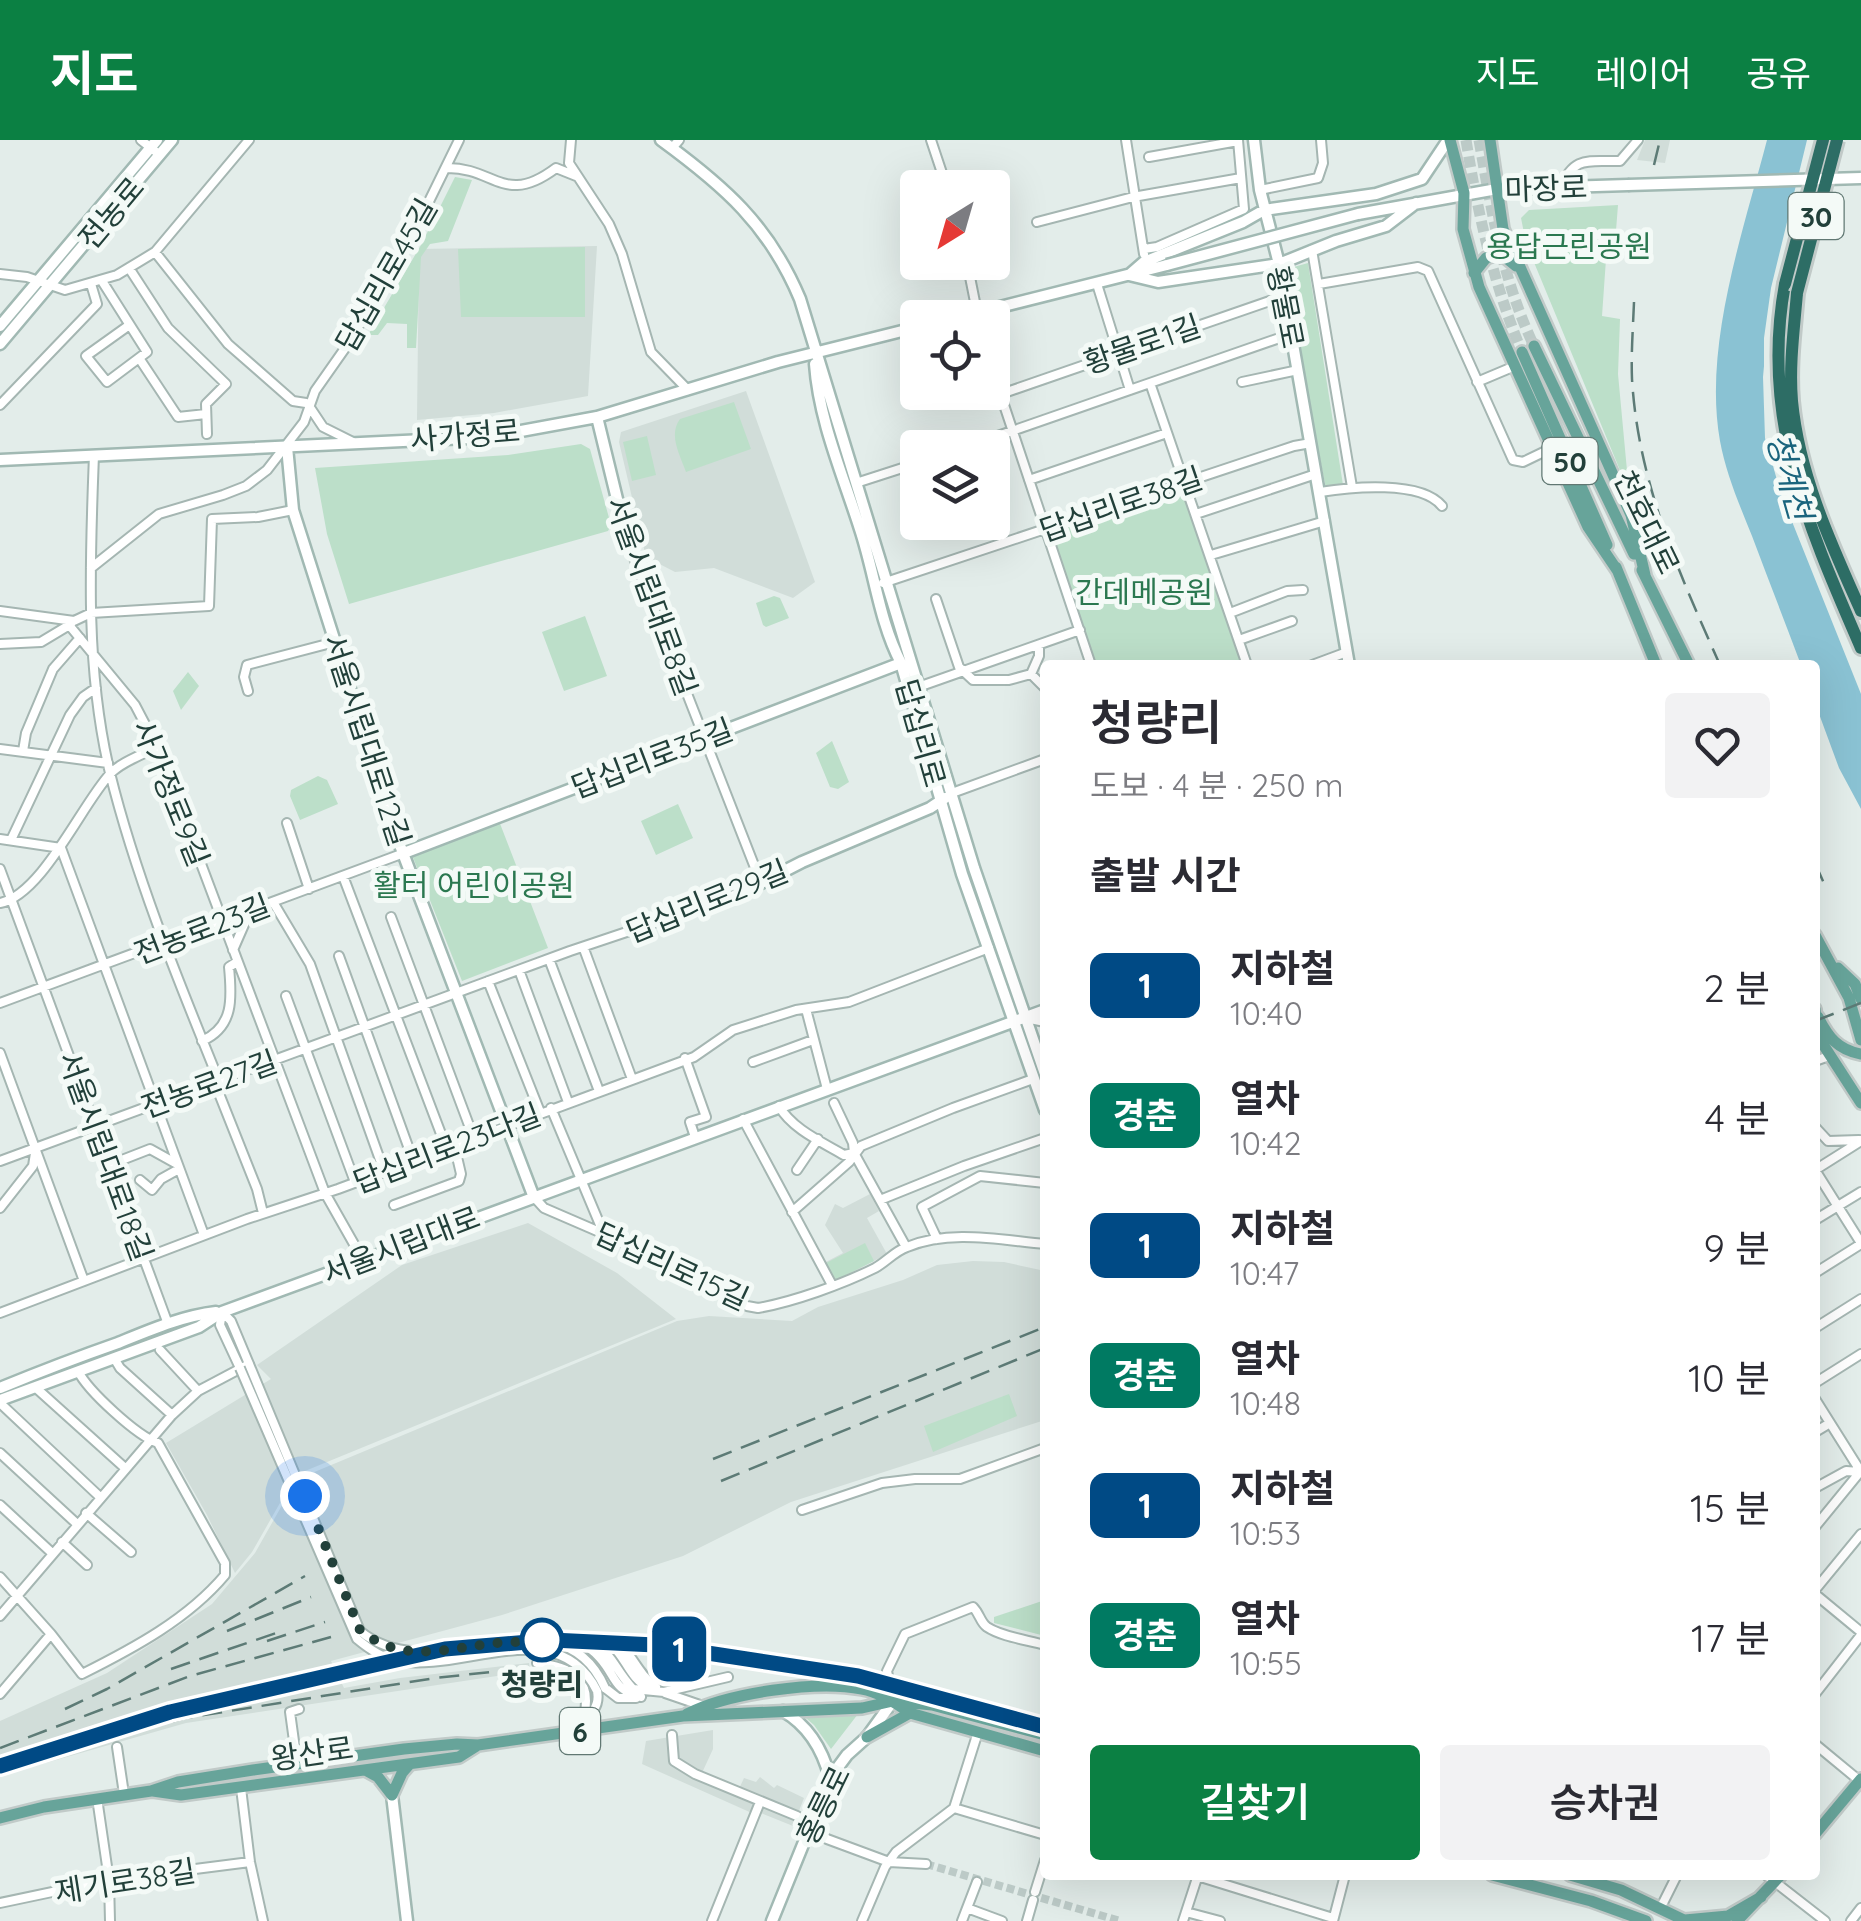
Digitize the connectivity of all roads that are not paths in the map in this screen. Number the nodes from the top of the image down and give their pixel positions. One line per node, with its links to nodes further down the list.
1 (172, 140): 17 (main road, 전농로)
2 (249, 140): 34 (street)
3 (459, 140): 19 (street, 답십리로45길)
4 (571, 140): 21 (street)
5 (661, 140): 16 (main road, 답십리로)
6 (931, 140): 20 (street)
7 (1126, 140): 29 (street)
8 (1238, 140): 18 (street); 22 (street)
9 (1254, 140): 26 (main road, 황물로)
10 (1321, 140): 26 (street)
11 (1448, 140): 27 (main road); 28 (main road)
12 (1490, 140): 25 (main road)
13 (1638, 140): 24 (street)
14 (1823, 140): 114 (highway, 30, bridge)
15 (1837, 140): 103 (highway, 30, bridge)
16 (676, 144): 56 (main road, 답십리로)
17 (152, 146): 43 (main road, 전농로)
18 (1149, 157)
19 (446, 168): 21 (street); 68 (street, 답십리로45길)
20 (941, 170)
21 (576, 176): 64 (street)
22 (1242, 178): 29 (street); 35 (street)
23 (1861, 178): 24 (main road, 마장로, bridge)
24 (1560, 188): 25 (main road, 마장로)
25 (1497, 189): 28 (main road, 마장로); 40 (main road)
26 (1260, 190): 31 (main road, 황물로)
27 (1376, 194): 30 (main road); 31 (main road)
28 (1464, 194): 30 (main road); 39 (main road)
29 (1133, 197): 32 (street); 35 (street)
30 (1416, 204): 33 (main road); 41 (main road, bridge)
31 (1264, 210): 35 (main road); 36 (main road, 황물로)
32 (1036, 222)
33 (1312, 250): 36 (main road); 46 (street)
34 (155, 252): 37 (street); 68 (street)
35 (1144, 256): 41 (main road)
36 (1278, 264): 41 (main road); 47 (main road, 황물로)
37 (129, 268): 42 (street); 70 (street)
38 (3, 274): 43 (street)
39 (1474, 274): 40 (main road); 59 (main road)
40 (1522, 274): 97 (main road)
41 (1129, 275): 45 (main road)
42 (102, 280): 44 (street); 50 (street)
43 (44, 284): 44 (street); 49 (main road, 전농로); 53 (main road, 전농로)
44 (90, 284): 67 (street)
45 (1097, 284): 48 (main road); 55 (street)
46 (1318, 284): 62 (street); 86 (street)
47 (1284, 296): 52 (main road, 황물로); 55 (street, 황물로1길)
48 (1010, 307)
49 (0, 326)
50 (128, 326): 58 (street); 58 (street)
51 (900, 331): 56 (main road, 사가정로)
52 (1291, 334): 60 (main road, 황물로); 63 (street)
53 (0, 344)
54 (1534, 346): 97 (main road, 천호대로)
55 (1118, 351): 65 (street); 66 (street, 황물로1길)
56 (814, 352): 64 (main road, 사가정로); 84 (main road, 답십리로); 99 (main road, 답십리로)
57 (1522, 352): 96 (main road, 천호대로 / 50)
58 (139, 358): 70 (street)
59 (1514, 366): 62 (street); 78 (main road)
60 (1298, 370): 61 (street); 75 (main road, 황물로)
61 (1242, 382)
62 (1477, 382): 78 (street)
63 (1150, 383): 65 (street); 73 (street)
64 (688, 390): 71 (main road, 사가정로)
65 (1130, 390): 72 (street)
66 (1010, 391)
67 (0, 405)
68 (308, 406): 76 (street); 77 (street, 답십리로45길)
69 (1006, 410): 72 (street)
70 (206, 414): 74 (street)
71 (597, 417): 76 (main road, 사가정로); 93 (main road, 서울시립대로8길)
72 (1012, 431): 83 (street)
73 (1167, 433): 83 (street); 85 (street)
74 (207, 434)
75 (1311, 443): 82 (main road, 황물로); 85 (street, 답십리로38길)
76 (355, 444): 77 (main road, 사가정로)
77 (286, 447): 79 (main road, 사가정로); 89 (main road, 서울시립대로12길); 95 (street, 답십리로45길)
78 (1552, 448): 96 (main road)
79 (94, 455): 80 (main road, 사가정로); 95 (street)
80 (0, 460)
81 (900, 469): 84 (street)
82 (1316, 474): 87 (main road, 황물로); 90 (street)
83 (1028, 480): 92 (street)
84 (856, 482): 98 (main road, 답십리로)
85 (1185, 483): 90 (street); 92 (street, 답십리로38길)
86 (1352, 487): 87 (street); 88 (street)
87 (1320, 492): 91 (main road, 황물로)
88 (1442, 506)
89 (293, 510): 104 (street); 111 (main road, 서울시립대로12길)
90 (1196, 514): 94 (street)
91 (1325, 521): 94 (street); 115 (main road, 황물로)
92 (1046, 529): 98 (street, 답십리로38길); 108 (street)
93 (627, 540): 130 (street, 서울시립대로8길)
94 (1210, 555): 105 (street)
95 (91, 568): 104 (street)
96 (1617, 570): 121 (main road, 천호대로 / 50)
97 (1645, 576): 122 (main road, 천호대로)
98 (889, 582): 99 (street, 답십리로38길); 127 (main road, 답십리로)
99 (874, 586): 123 (main road, 답십리로)
100 (1304, 590): 105 (street)
101 (936, 599): 124 (street)
102 (0, 611): 107 (street)
103 (1861, 612)
104 (90, 613): 107 (street); 116 (street)
105 (1230, 613): 110 (street)
106 (1292, 621): 110 (street)
107 (72, 623): 109 (street, 사가정로9길); 112 (street)
108 (1080, 630): 113 (street); 117 (street)
109 (80, 638): 116 (street, 사가정로9길); 133 (street)
110 (1239, 640): 118 (street)
111 (335, 642): 129 (street); 144 (main road, 서울시립대로12길)
112 (0, 644)
113 (1039, 645): 124 (street); 125 (street)
114 (1861, 648)
115 (1346, 652): 119 (street); 120 (main road, 황물로)
116 (95, 655): 128 (street); 131 (street, 사가정로9길)
117 (1089, 660)
118 (1245, 660)
119 (1325, 660)
120 (1348, 660)
121 (1654, 660)
122 (1687, 660)
123 (901, 663): 130 (main road, 답십리로35길); 139 (main road, 답십리로)
124 (964, 671): 125 (street); 127 (street)
125 (1030, 674): 126 (street)
126 (1040, 683)
127 (921, 686): 138 (main road, 답십리로)
128 (96, 688): 134 (street); 136 (street)
129 (248, 690)
130 (704, 738): 144 (main road, 답십리로35길); 147 (street, 서울시립대로8길)
131 (157, 747): 137 (street); 154 (street, 사가정로9길)
132 (0, 749): 133 (street)
133 (23, 751): 134 (street)
134 (51, 753): 136 (street); 142 (street)
135 (1040, 761): 138 (street)
136 (108, 763): 137 (street)
137 (110, 773): 143 (street); 155 (street)
138 (952, 793): 139 (main road, 답십리로29길); 177 (main road, 답십리로)
139 (941, 800): 147 (main road, 답십리로29길); 157 (main road, 답십리로)
140 (287, 823): 148 (street)
141 (0, 839): 142 (street)
142 (11, 840): 143 (street)
143 (61, 848): 149 (street); 164 (street)
144 (404, 853): 146 (street, 전농로23길); 168 (main road, 서울시립대로12길)
145 (0, 869): 149 (street, 서울시립대로18길)
146 (343, 876): 148 (street, 전농로23길); 175 (street)
147 (761, 883): 158 (street, 답십리로29길)
148 (308, 889): 150 (street, 전농로23길)
149 (12, 901): 151 (street); 167 (street, 서울시립대로18길)
150 (274, 902): 152 (street, 전농로23길); 180 (street)
151 (0, 904)
152 (250, 910): 154 (street, 전농로23길); 159 (street)
153 (391, 918): 172 (street)
154 (222, 921): 155 (street, 전농로23길); 159 (street, 사가정로9길)
155 (163, 943): 164 (street, 전농로23길); 184 (street)
156 (1820, 943): 163 (main road)
157 (989, 948): 173 (street, 답십리로23다길); 177 (main road, 답십리로)
158 (584, 949): 161 (street, 답십리로29길); 194 (street)
159 (232, 950): 162 (street, 사가정로9길)
160 (339, 956): 179 (street)
161 (549, 959): 165 (street, 답십리로29길); 198 (street)
162 (237, 962): 184 (street); 191 (street, 사가정로9길)
163 (1831, 962): 170 (main road); 183 (main road)
164 (105, 965): 167 (street, 전농로23길); 203 (street)
165 (519, 970): 166 (street, 답십리로29길); 200 (street)
166 (488, 982): 168 (street, 답십리로29길); 206 (street)
167 (44, 988): 171 (street, 전농로23길); 209 (street, 서울시립대로18길)
168 (456, 994): 172 (street, 전농로27길); 208 (main road, 서울시립대로12길)
169 (286, 996): 185 (street, 전농로27길)
170 (1861, 998)
171 (0, 1003)
172 (424, 1006): 175 (street, 전농로27길); 211 (street)
173 (806, 1009): 181 (street); 189 (street, 답십리로23다길)
174 (1040, 1012): 177 (main road, 서울시립대로)
175 (395, 1016): 179 (street, 전농로27길); 216 (street)
176 (1820, 1019): 187 (main road)
177 (1018, 1020): 178 (street); 193 (main road, 답십리로); 195 (main road, 답십리로); 197 (main road, 서울시립대로)
178 (1040, 1022)
179 (364, 1027): 180 (street, 전농로27길); 219 (street)
180 (335, 1038): 185 (street, 전농로27길); 225 (street)
181 (812, 1040): 192 (street); 197 (street)
182 (1820, 1040): 188 (main road)
183 (1861, 1040)
184 (202, 1041): 196 (street)
185 (306, 1049): 191 (street, 전농로27길); 229 (street)
186 (0, 1053): 217 (street)
187 (1861, 1054)
188 (1829, 1056): 190 (street); 202 (main road)
189 (685, 1058): 194 (street, 답십리로23다길); 212 (street)
190 (1820, 1059)
191 (274, 1061): 196 (street, 전농로27길); 232 (street, 사가정로9길)
192 (753, 1062)
193 (1040, 1064)
194 (632, 1078): 198 (street, 답십리로23다길)
195 (1033, 1079): 199 (main road, 답십리로); 218 (street)
196 (218, 1081): 203 (street, 전농로27길); 239 (street)
197 (827, 1089): 204 (main road, 서울시립대로)
198 (599, 1091): 200 (street, 답십리로23다길)
199 (1040, 1097)
200 (568, 1102): 205 (street, 답십리로23다길)
201 (834, 1103): 218 (street)
202 (1861, 1103)
203 (155, 1104): 209 (street, 전농로27길); 222 (street)
204 (780, 1106): 207 (main road, 서울시립대로); 213 (street)
205 (551, 1108): 206 (street, 답십리로23다길); 226 (street)
206 (540, 1112): 208 (street, 답십리로23다길)
207 (743, 1119): 212 (main road, 서울시립대로); 238 (street)
208 (508, 1125): 211 (street, 답십리로23다길); 233 (main road, 서울시립대로12길)
209 (95, 1126): 217 (street, 전농로27길); 221 (street, 서울시립대로18길)
210 (1820, 1132): 215 (street)
211 (474, 1136): 216 (street, 답십리로23다길)
212 (695, 1137): 226 (main road, 서울시립대로)
213 (818, 1139): 218 (street); 224 (street)
214 (1040, 1140): 234 (street)
215 (1861, 1141): 223 (street)
216 (450, 1145): 219 (street, 답십리로23다길); 235 (street, 서울시립대로)
217 (36, 1148): 220 (street, 전농로27길); 237 (street); 250 (street)
218 (854, 1153): 234 (street); 238 (street)
219 (413, 1160): 225 (street, 답십리로23다길)
220 (0, 1161)
221 (108, 1165): 222 (street); 247 (street, 서울시립대로18길)
222 (178, 1166): 228 (street); 242 (street)
223 (1820, 1167)
224 (796, 1170)
225 (384, 1171): 229 (street, 답십리로23다길)
226 (580, 1178): 233 (main road, 서울시립대로); 241 (street)
227 (1820, 1178): 236 (street)
228 (140, 1180)
229 (355, 1182): 232 (street, 답십리로23다길)
230 (1040, 1182): 243 (street)
231 (1861, 1192): 236 (street)
232 (325, 1193): 239 (street, 답십리로23다길); 248 (street, 사가정로9길)
233 (533, 1196): 241 (street, 답십리로15길); 248 (main road, 서울시립대로)
234 (880, 1200): 246 (street)
235 (394, 1205)
236 (1838, 1206): 240 (street); 245 (street)
237 (0, 1208)
238 (792, 1212): 251 (street)
239 (263, 1214): 242 (street, 답십리로23다길)
240 (1820, 1217)
241 (602, 1232): 251 (street, 답십리로15길)
242 (204, 1235): 247 (street, 답십리로23다길)
243 (937, 1239): 244 (street, 답십리로15길); 246 (street, 답십리로15길)
244 (1040, 1244)
245 (1861, 1244): 249 (street)
246 (906, 1247): 251 (street, 답십리로15길)
247 (144, 1260): 250 (street, 답십리로23다길); 255 (street, 서울시립대로18길)
248 (363, 1260): 253 (main road, 서울시립대로)
249 (1820, 1271)
250 (84, 1281): 254 (street, 답십리로23다길)
251 (832, 1285)
252 (1861, 1298): 256 (street)
253 (222, 1312): 255 (main road, 서울시립대로); 259 (main road, 서울시립대로); 260 (street)
254 (0, 1314)
255 (168, 1324): 264 (main road, 서울시립대로)
256 (1820, 1325)
257 (160, 1350): 265 (street)
258 (1861, 1354): 262 (street)
259 (114, 1358): 261 (main road, 서울시립대로); 268 (street)
260 (244, 1366): 265 (street); 302 (street, bridge)
261 (78, 1371): 263 (main road, 서울시립대로); 271 (street)
262 (1820, 1380)
263 (35, 1387): 266 (main road, 서울시립대로); 274 (street)
264 (0, 1388)
265 (198, 1390): 268 (street)
266 (0, 1401): 277 (street)
267 (1820, 1407): 269 (street)
268 (172, 1414): 271 (street)
269 (1830, 1423): 270 (street); 275 (street)
270 (1820, 1429)
271 (150, 1440): 274 (street); 294 (street)
272 (1040, 1450): 279 (street)
273 (0, 1453): 282 (street)
274 (125, 1468): 277 (street)
275 (1861, 1472): 276 (street); 281 (street)
276 (1820, 1485)
277 (100, 1498): 280 (street)
278 (0, 1505): 286 (street)
279 (802, 1510)
280 (86, 1513): 282 (street); 285 (street)
281 (1820, 1521)
282 (77, 1524): 284 (street)
283 (1861, 1534): 289 (street)
284 (62, 1542): 286 (street); 287 (street)
285 (131, 1552)
286 (52, 1553): 290 (street)
287 (88, 1565)
288 (0, 1578): 290 (street)
289 (1820, 1586)
290 (17, 1594): 292 (street); 294 (street)
291 (1820, 1597): 295 (street)
292 (0, 1616)
293 (547, 1632): 296 (street)
294 (51, 1634): 304 (street)
295 (1861, 1634): 301 (street)
296 (571, 1638): 297 (street); 305 (street)
297 (589, 1640): 303 (street); 303 (street)
298 (1040, 1643): 306 (street)
299 (537, 1664): 312 (street)
300 (728, 1677): 303 (street)
301 (1820, 1687)
302 (601, 1690): 305 (street); 312 (street)
303 (664, 1692): 305 (street); 307 (street)
304 (0, 1694)
305 (641, 1697)
306 (893, 1700): 307 (main road, 왕산로 / 6); 309 (main road, 왕산로 / 6); 310 (main road, 왕산로 / 6); 315 (main road, 왕산로 / 6); 317 (main road, 홍릉로)
307 (703, 1706): 311 (main road, 왕산로 / 6)
308 (299, 1709): 322 (street)
309 (782, 1710): 311 (main road, 왕산로 / 6); 325 (main road)
310 (910, 1713): 314 (main road, 왕산로 / 6); 317 (main road)
311 (683, 1716): 313 (main road, 왕산로 / 6)
312 (584, 1718): 313 (street)
313 (569, 1732): 318 (main road, 왕산로 / 6)
314 (978, 1732): 321 (main road, 왕산로 / 6); 333 (street)
315 (1040, 1734)
316 (672, 1735): 332 (street)
317 (867, 1737): 325 (main road, 홍릉로)
318 (478, 1745): 322 (main road, 왕산로); 323 (main road, 왕산로)
319 (117, 1747): 329 (street)
320 (1820, 1748): 326 (street)
321 (1040, 1750)
322 (298, 1764): 328 (main road, 왕산로)
323 (410, 1765): 324 (main road, 왕산로); 330 (main road)
324 (367, 1771): 327 (main road, 왕산로); 330 (main road)
325 (830, 1778): 335 (main road, 홍릉로)
326 (1860, 1781): 336 (main road)
327 (241, 1788): 328 (main road, 왕산로); 338 (street)
328 (150, 1790): 329 (main road, 왕산로)
329 (124, 1794): 331 (main road, 왕산로)
330 (392, 1795): 362 (main road)
331 (97, 1798): 334 (main road, 왕산로); 342 (street)
332 (760, 1802): 335 (street); 363 (street)
333 (954, 1808): 337 (street); 339 (street)
334 (0, 1818)
335 (810, 1824): 339 (street); 364 (main road, 홍릉로)
336 (1820, 1828)
337 (1040, 1834)
338 (250, 1862): 342 (street, 제기로38길); 361 (street)
339 (889, 1862): 340 (street); 358 (street)
340 (926, 1864)
341 (1040, 1876): 367 (street)
342 (109, 1880): 353 (street, 제기로38길); 360 (street)
343 (1196, 1880): 357 (street)
344 (1212, 1880): 359 (street)
345 (1344, 1880): 359 (street)
346 (1512, 1880): 369 (main road)
347 (1587, 1880): 354 (main road)
348 (1674, 1880): 354 (street)
349 (1772, 1880): 352 (main road)
350 (1778, 1880): 373 (street)
351 (978, 1882): 355 (street)
352 (1760, 1897): 370 (main road); 371 (main road); 372 (main road)
353 (0, 1903)
354 (1661, 1907): 370 (main road)
355 (968, 1908): 365 (street); 366 (street)
356 (1861, 1908): 374 (street)
357 (1185, 1916): 368 (street)
358 (865, 1920)
359 (1333, 1920)
360 (110, 1921)
361 (263, 1921)
362 (408, 1921)
363 (712, 1921)
364 (772, 1921)
365 (962, 1921)
366 (1002, 1921)
367 (1027, 1921)
368 (1220, 1921)
369 (1646, 1921)
370 (1686, 1921)
371 (1737, 1921)
372 (1751, 1921)
373 (1826, 1921)
374 (1851, 1921)

